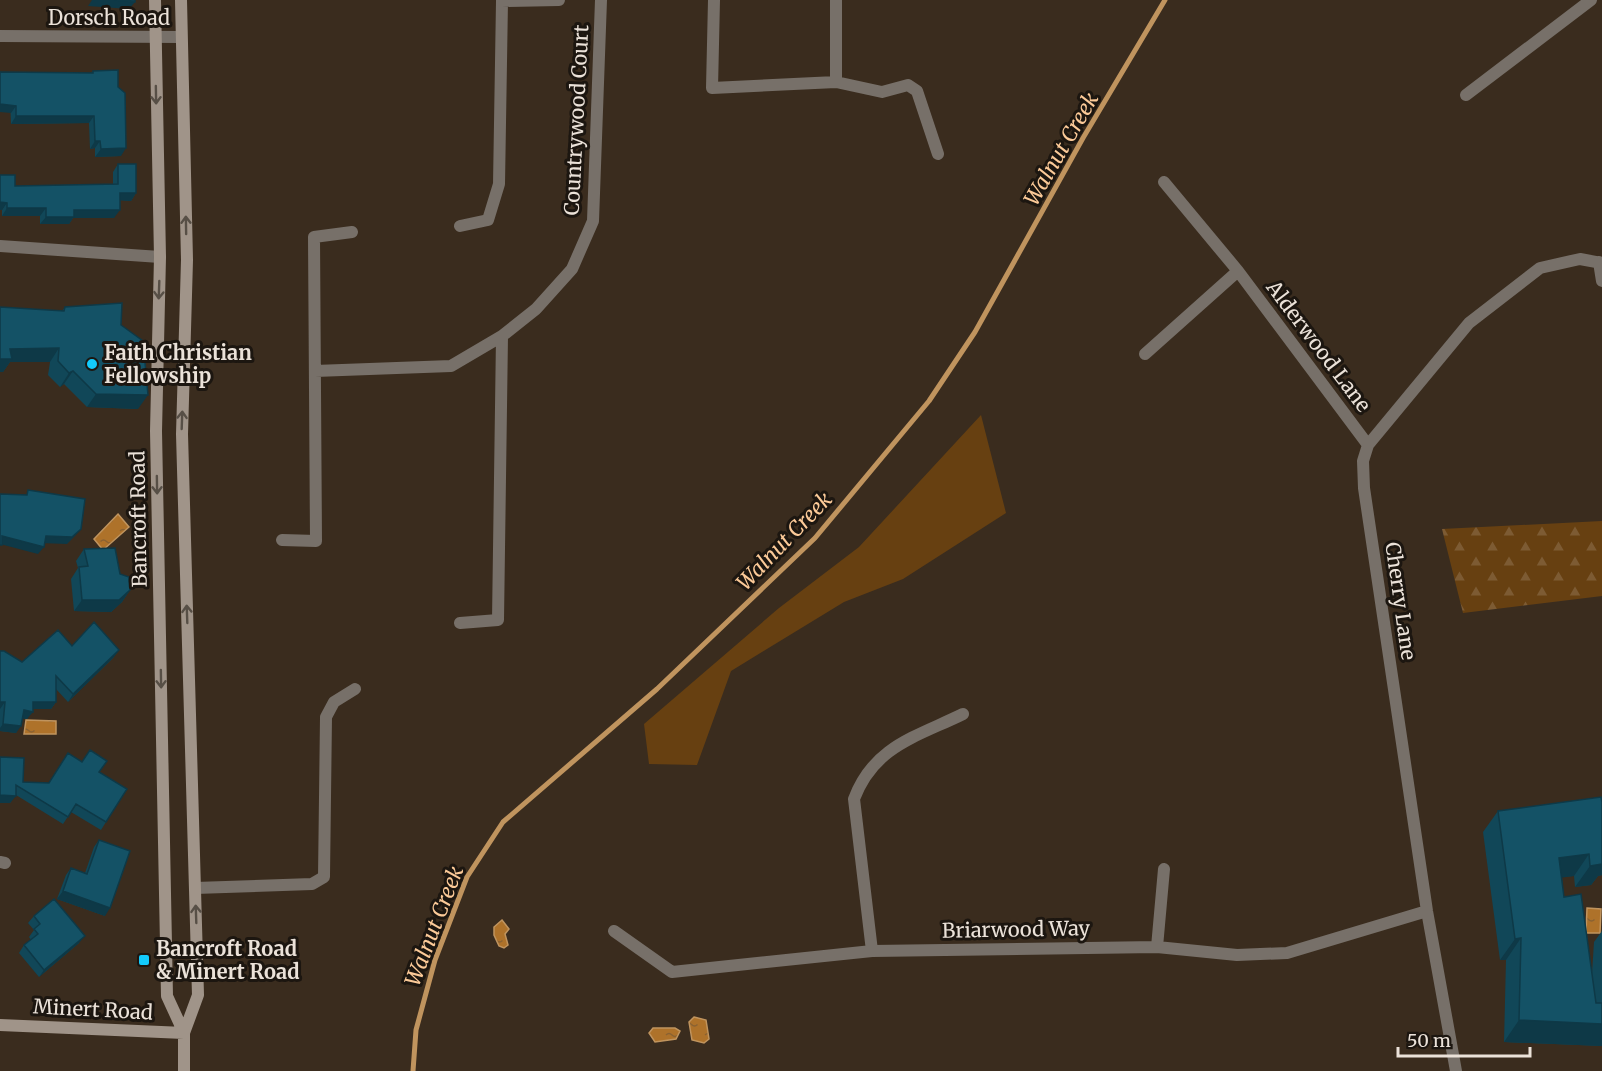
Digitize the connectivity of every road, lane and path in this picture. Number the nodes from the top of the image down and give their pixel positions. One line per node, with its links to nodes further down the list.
1 (155, 0): 9 (street, Bancroft Road)
2 (181, 0): 10 (street, Bancroft Road)
3 (559, 0): 15 (street)
4 (601, 0): 22 (street, Countrywood Court)
5 (714, 0): 11 (street)
6 (836, 0): 11 (street)
7 (1592, 0): 12 (street)
8 (0, 36): 9 (street, Dorsch Road)
9 (155, 36): 10 (street, Dorsch Road); 18 (street, Bancroft Road, one-way to 18)
10 (181, 37): 31 (street, Bancroft Road, one-way to 10)
11 (836, 82): 13 (street)
12 (1466, 96)
13 (938, 154)
14 (1164, 182): 20 (street, Alderwood Lane)
15 (460, 226)
16 (352, 232): 24 (street)
17 (0, 246): 18 (street)
18 (160, 257): 37 (street, Bancroft Road, one-way to 37)
19 (1601, 263): 21 (street); 25 (street)
20 (1238, 271): 23 (street); 25 (street, Alderwood Lane)
21 (1602, 281)
22 (502, 336): 24 (street, Countrywood Court); 27 (street)
23 (1145, 354)
24 (315, 370): 26 (street)
25 (1368, 445): 32 (street, Cherry Lane)
26 (282, 540)
27 (460, 623)
28 (356, 689): 31 (street)
29 (963, 714): 35 (street)
30 (1164, 869): 34 (street)
31 (195, 888): 37 (street, Bancroft Road, one-way to 31)
32 (1427, 911): 34 (street, Briarwood Way); 39 (street, Cherry Lane)
33 (614, 931): 35 (street, Briarwood Way)
34 (1157, 947): 35 (street, Briarwood Way)
35 (872, 951)
36 (0, 1025): 37 (street, Minert Road)
37 (184, 1033): 38 (street, Bancroft Road)
38 (184, 1071)
39 (1456, 1071)

